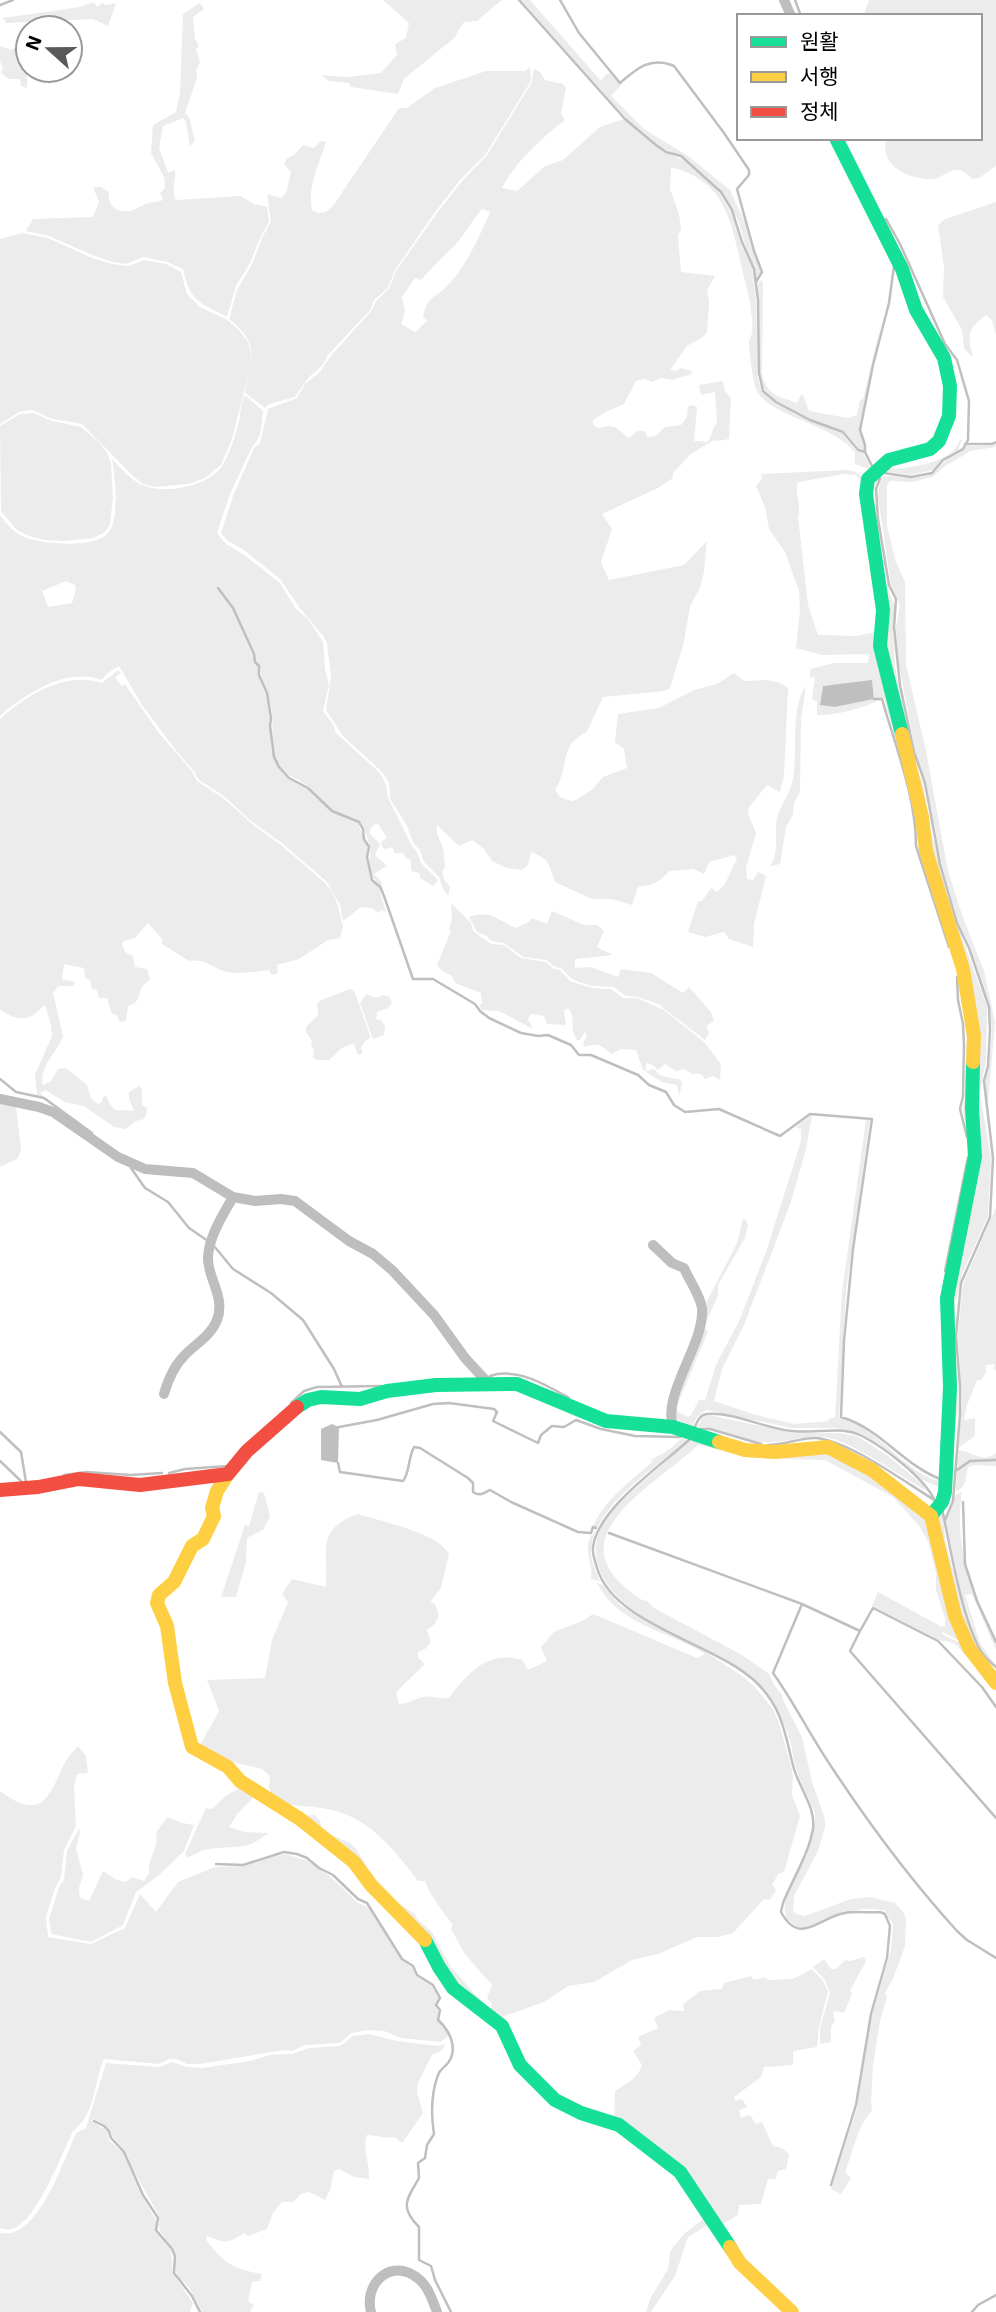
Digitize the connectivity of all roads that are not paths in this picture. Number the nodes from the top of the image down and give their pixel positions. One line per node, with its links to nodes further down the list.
1 (837, 140): 10 (street)
2 (0, 1099): 3 (street)
3 (233, 1198): 5 (street); 6 (street)
4 (653, 1245): 7 (street)
5 (488, 1383): 7 (street); 8 (street)
6 (164, 1394)
7 (673, 1427): 10 (street)
8 (228, 1474): 9 (street); 14 (street)
9 (0, 1490)
10 (931, 1516): 11 (street)
11 (996, 1683)
12 (372, 2312): 13 (street)
13 (437, 2312)
14 (792, 2312)

